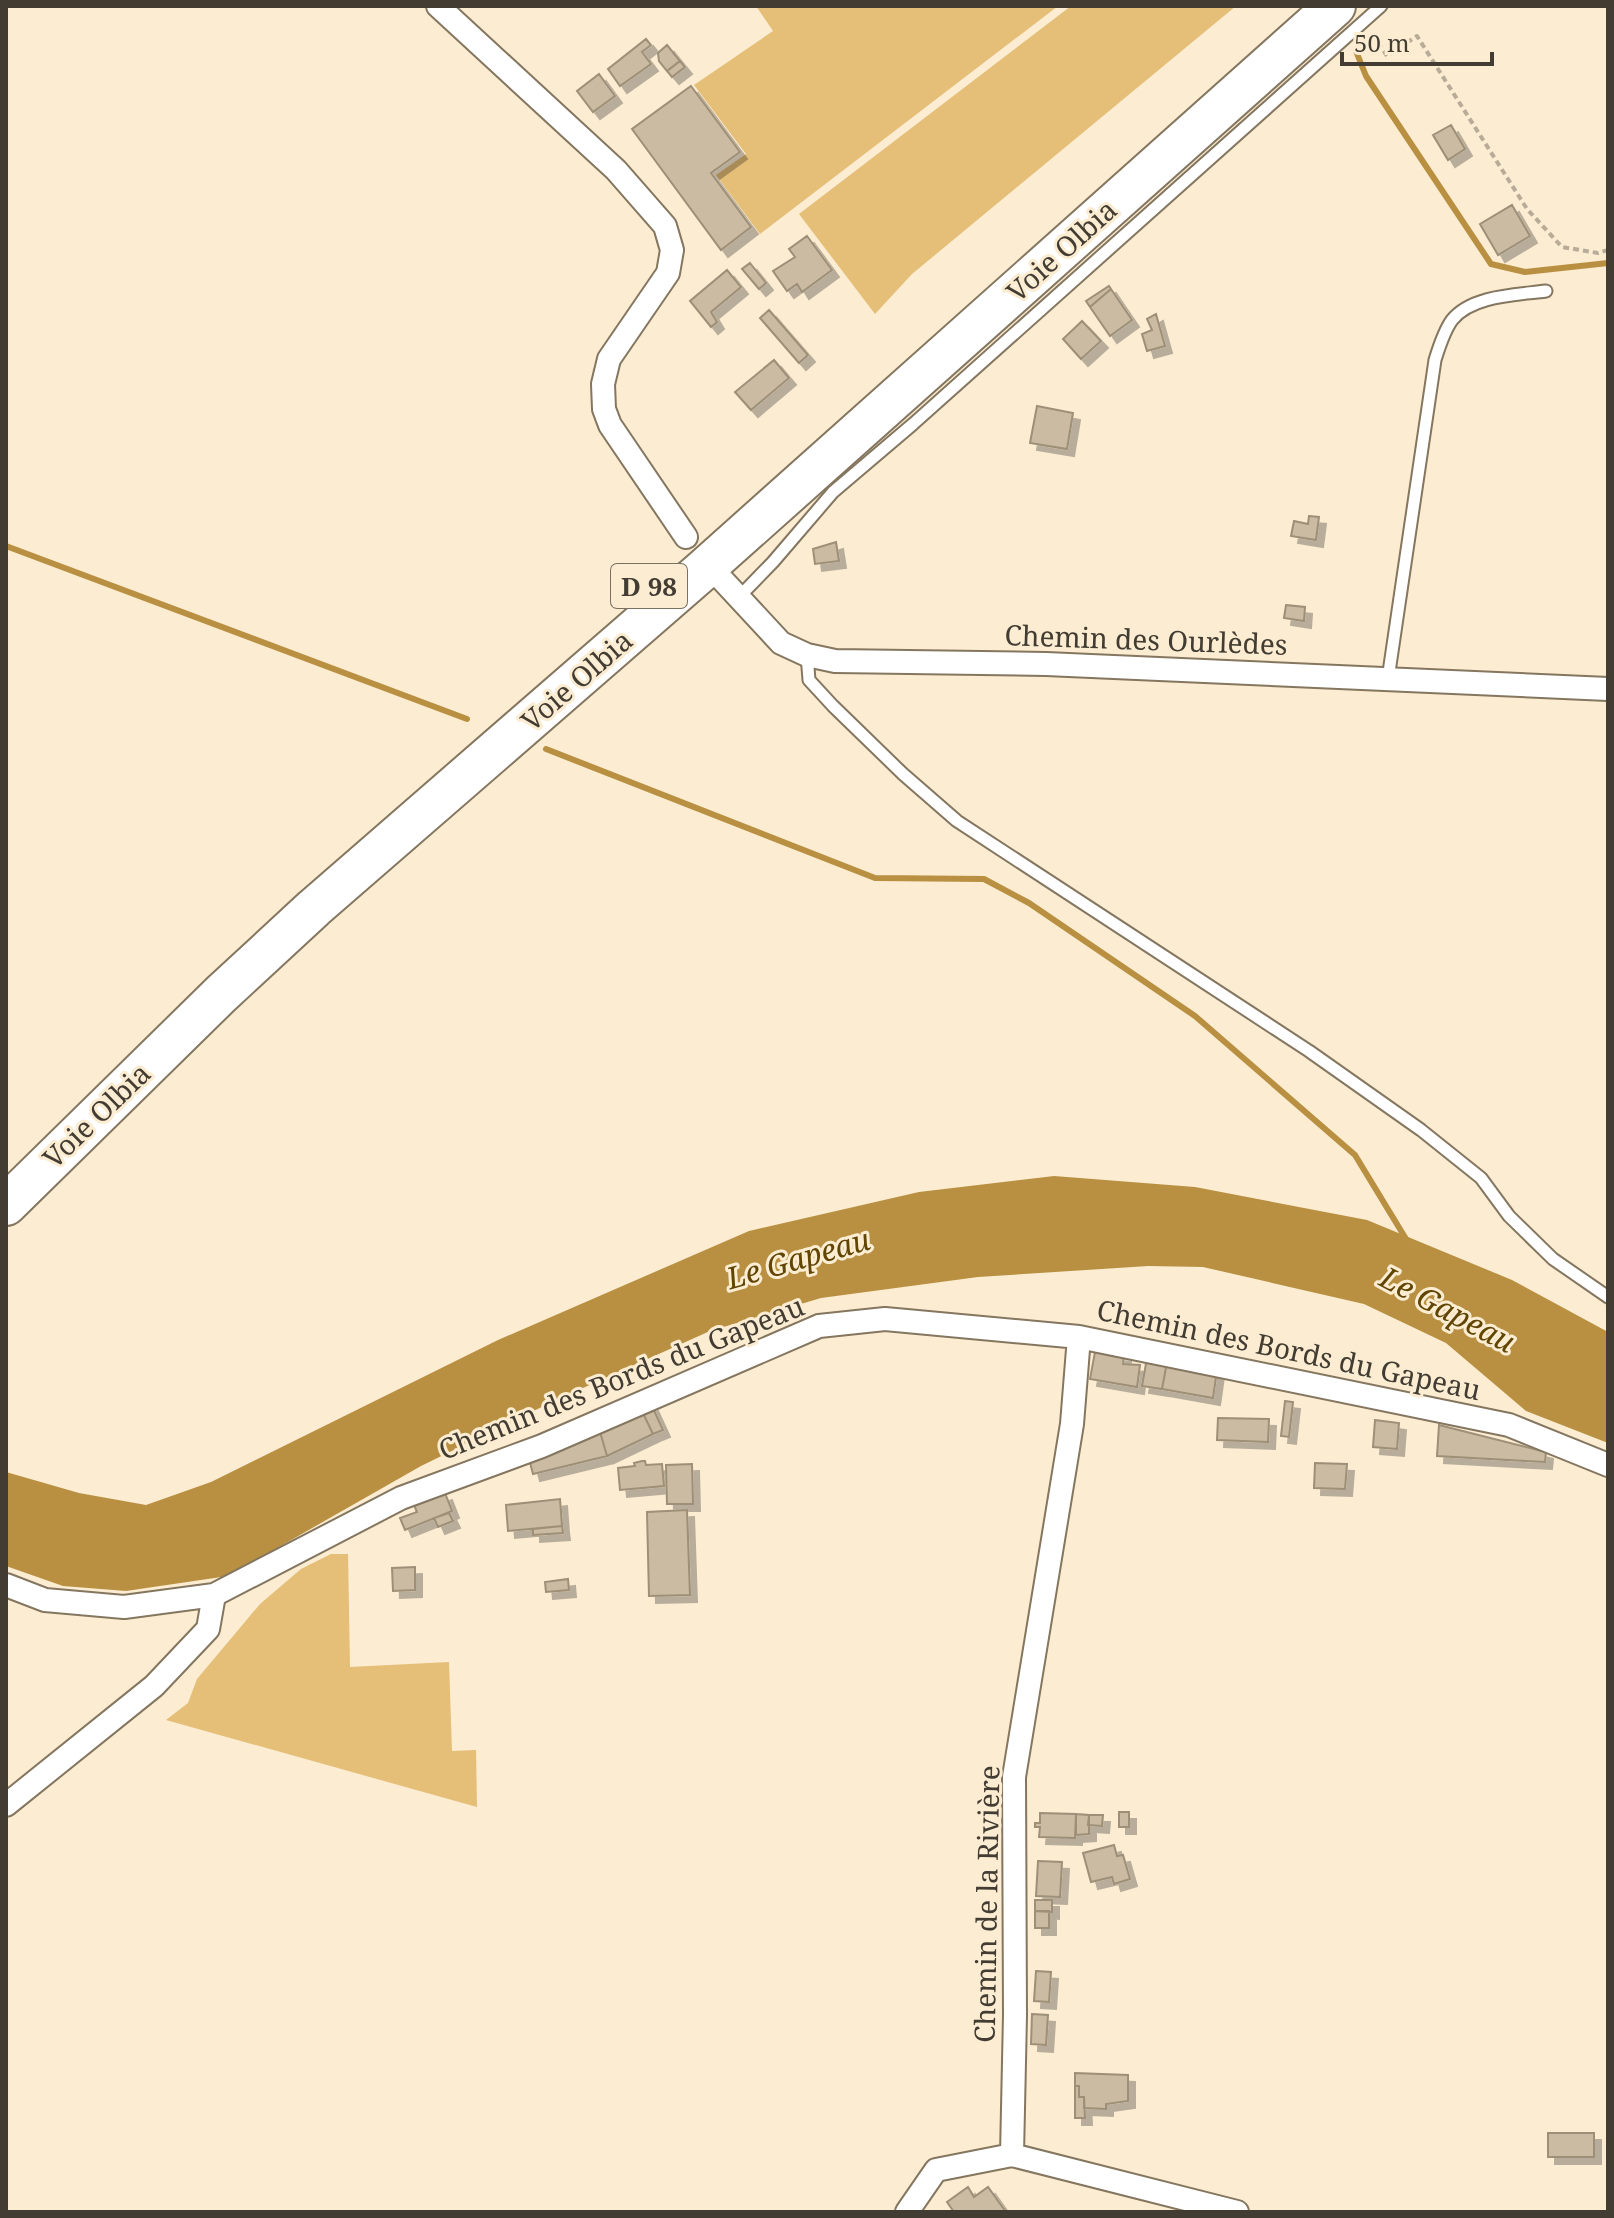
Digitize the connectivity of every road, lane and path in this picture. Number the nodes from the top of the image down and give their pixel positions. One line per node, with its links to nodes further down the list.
1 (438, 6): 7 (street)
2 (1309, 6): 13 (highway, Voie Olbia / D 98)
3 (1381, 6): 4 (lane)
4 (1350, 13): 5 (path); 9 (lane); 14 (highway, Voie Olbia / D 98)
5 (1608, 250)
6 (1546, 291): 11 (lane)
7 (686, 537)
8 (716, 573): 9 (street, Chemin des Ourlèdes)
9 (737, 598): 10 (street, Chemin des Ourlèdes)
10 (807, 655): 11 (street, Chemin des Ourlèdes); 15 (lane)
11 (1388, 679): 12 (street, Chemin des Ourlèdes)
12 (1608, 689)
13 (6, 1185)
14 (6, 1205)
15 (1608, 1297)
16 (1079, 1337): 17 (street, Chemin des Bords du Gapeau); 19 (street, Chemin des Bords du Gapeau); 21 (street, Chemin de la Rivière)
17 (1608, 1465)
18 (6, 1585): 19 (street, Chemin des Bords du Gapeau)
19 (214, 1595): 20 (street)
20 (6, 1805)
21 (1012, 2155): 22 (street); 23 (street)
22 (907, 2212)
23 (1237, 2212)

